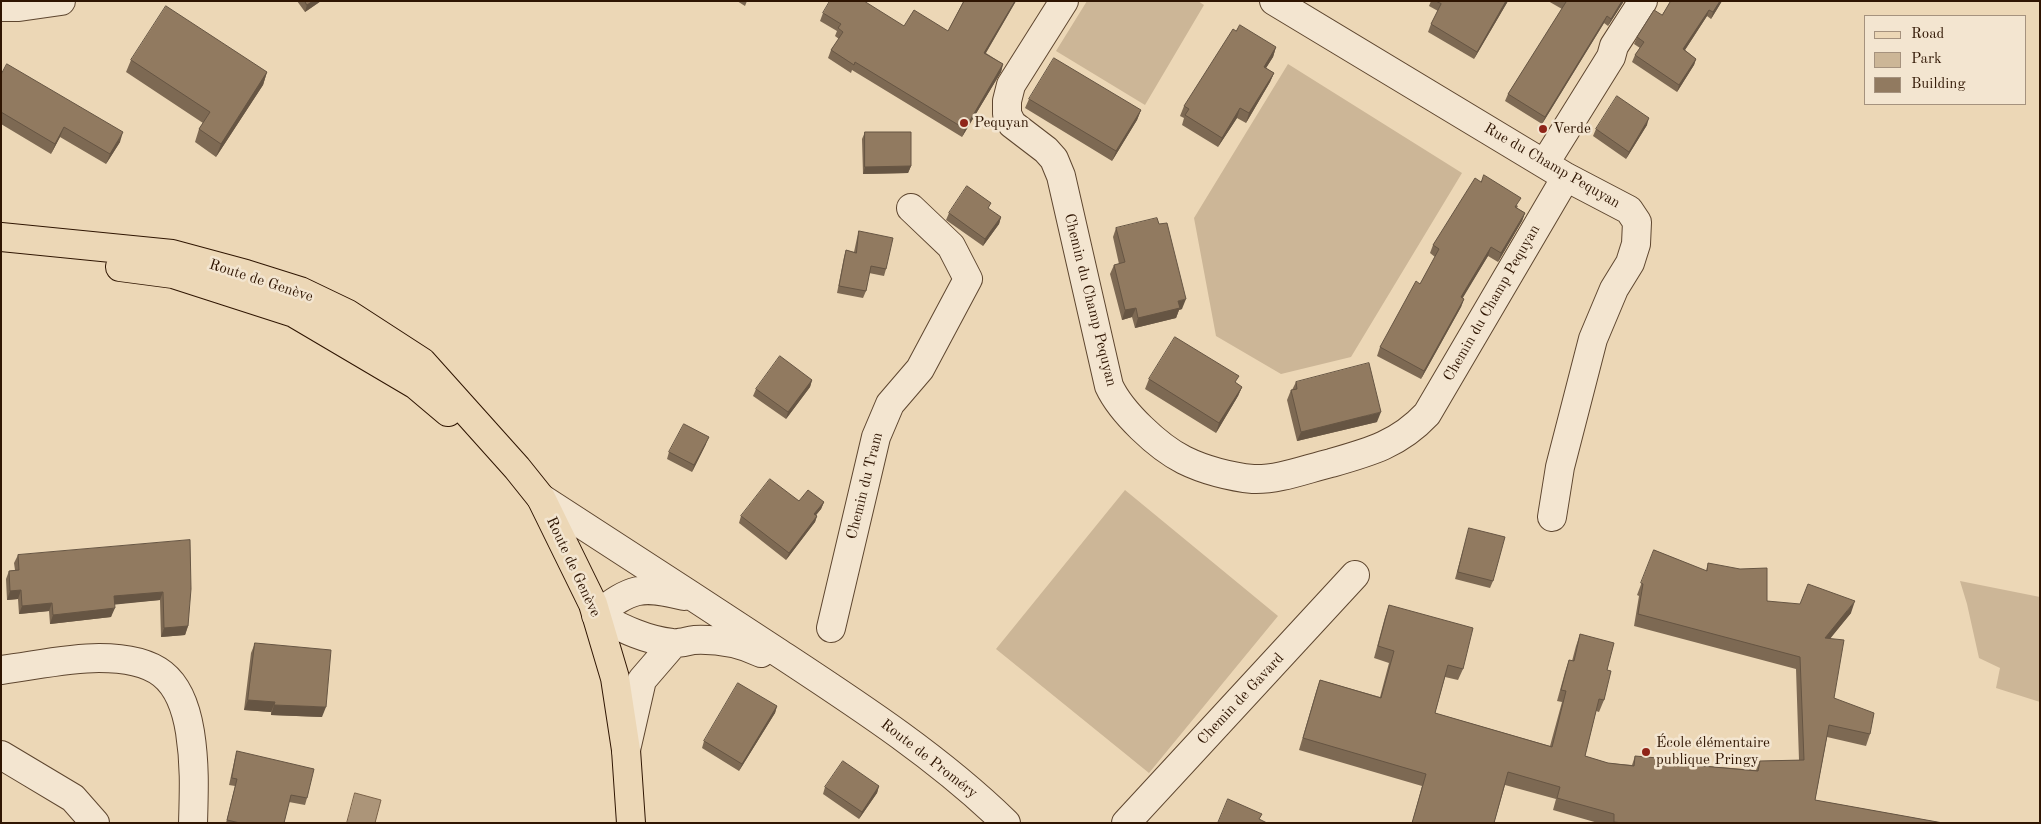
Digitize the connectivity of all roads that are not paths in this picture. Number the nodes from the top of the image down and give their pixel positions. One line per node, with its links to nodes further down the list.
1 (61, 1): 5 (street)
2 (1064, 1): 6 (street, Chemin du Champ Pequyan)
3 (1274, 1): 6 (street, Rue du Champ Pequyan)
4 (1643, 1): 6 (street, Chemin du Champ Pequyan)
5 (1, 7)
6 (1555, 170): 12 (street, Rue du Champ Pequyan)
7 (911, 208): 16 (street, Chemin du Tram)
8 (1, 237): 10 (main road, Route de Genève)
9 (1, 255): 10 (main road, Route de Genève)
10 (517, 468): 11 (main road, Route de Genève)
11 (541, 498): 14 (street, Route de Proméry); 15 (main road, Route de Genève)
12 (1552, 517)
13 (1355, 575): 26 (street, Chemin de Gavard)
14 (698, 600): 15 (street, Route de Proméry); 19 (street, Route de Proméry)
15 (596, 615): 17 (street, Route de Proméry); 20 (main road, Route de Genève)
16 (832, 628)
17 (673, 644): 19 (street, Route de Proméry); 20 (street)
18 (1, 670): 23 (street)
19 (849, 699): 25 (street, Route de Proméry)
20 (626, 750): 24 (main road, Route de Genève)
21 (1, 755): 22 (street)
22 (95, 823)
23 (193, 823)
24 (631, 823)
25 (1006, 823)
26 (1126, 823)

